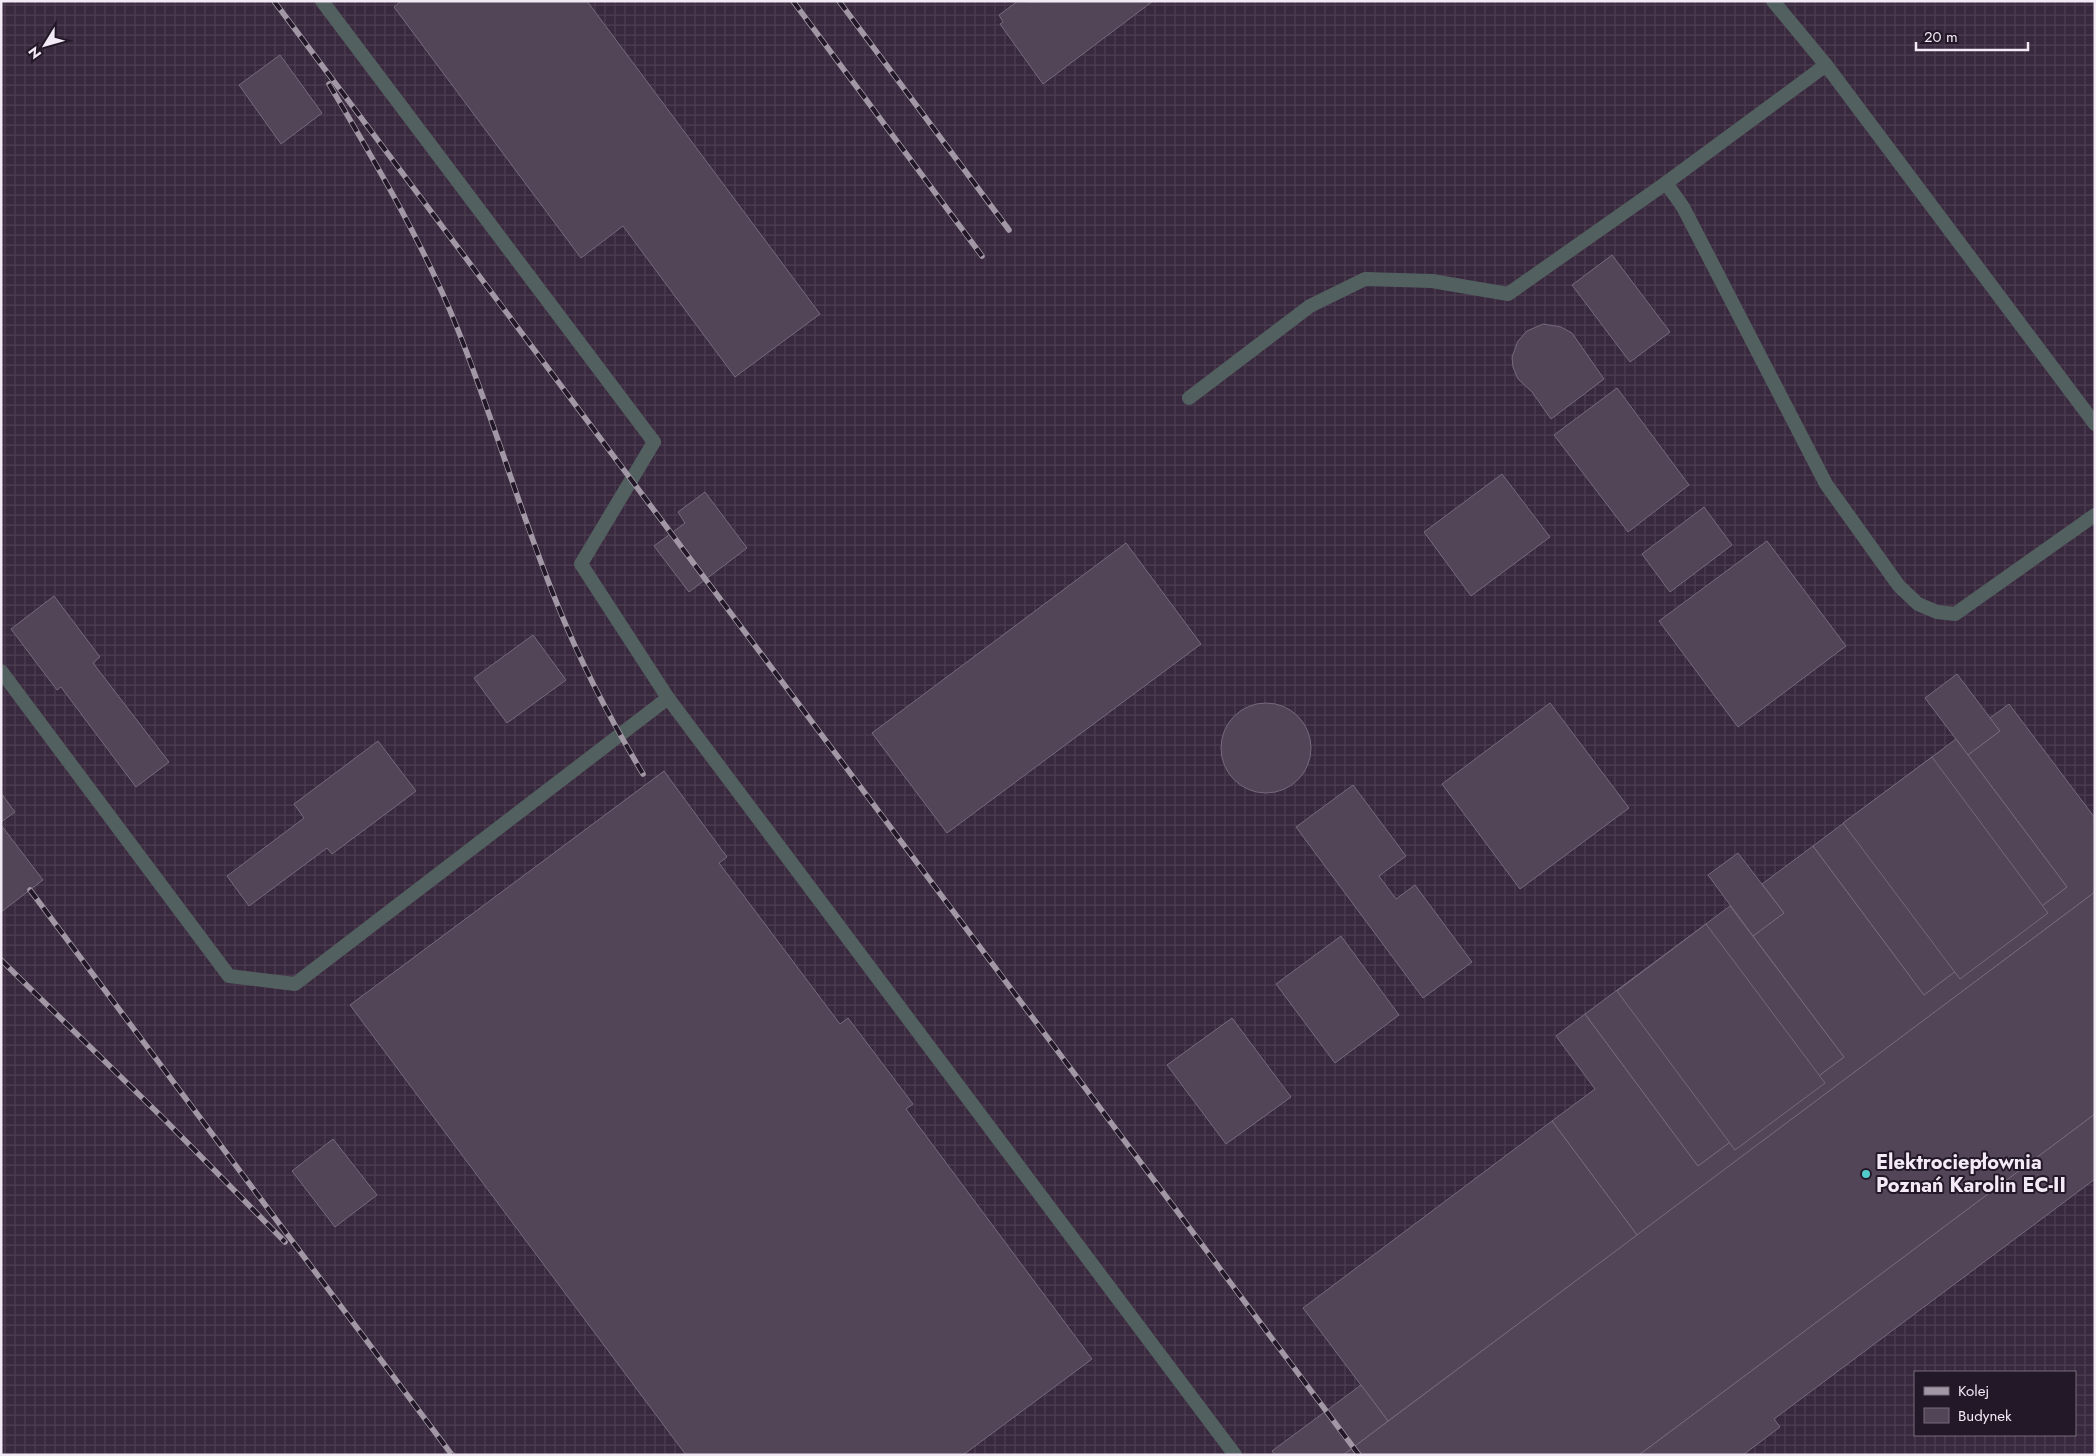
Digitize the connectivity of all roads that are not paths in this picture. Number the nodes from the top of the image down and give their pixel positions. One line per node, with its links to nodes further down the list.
1 (322, 1): 9 (lane)
2 (1773, 1): 3 (lane)
3 (1826, 65): 4 (lane); 6 (lane)
4 (1666, 183): 5 (lane); 7 (lane)
5 (1189, 398)
6 (2095, 424)
7 (2095, 515)
8 (1, 670): 9 (lane)
9 (668, 698): 10 (lane)
10 (1235, 1455)

